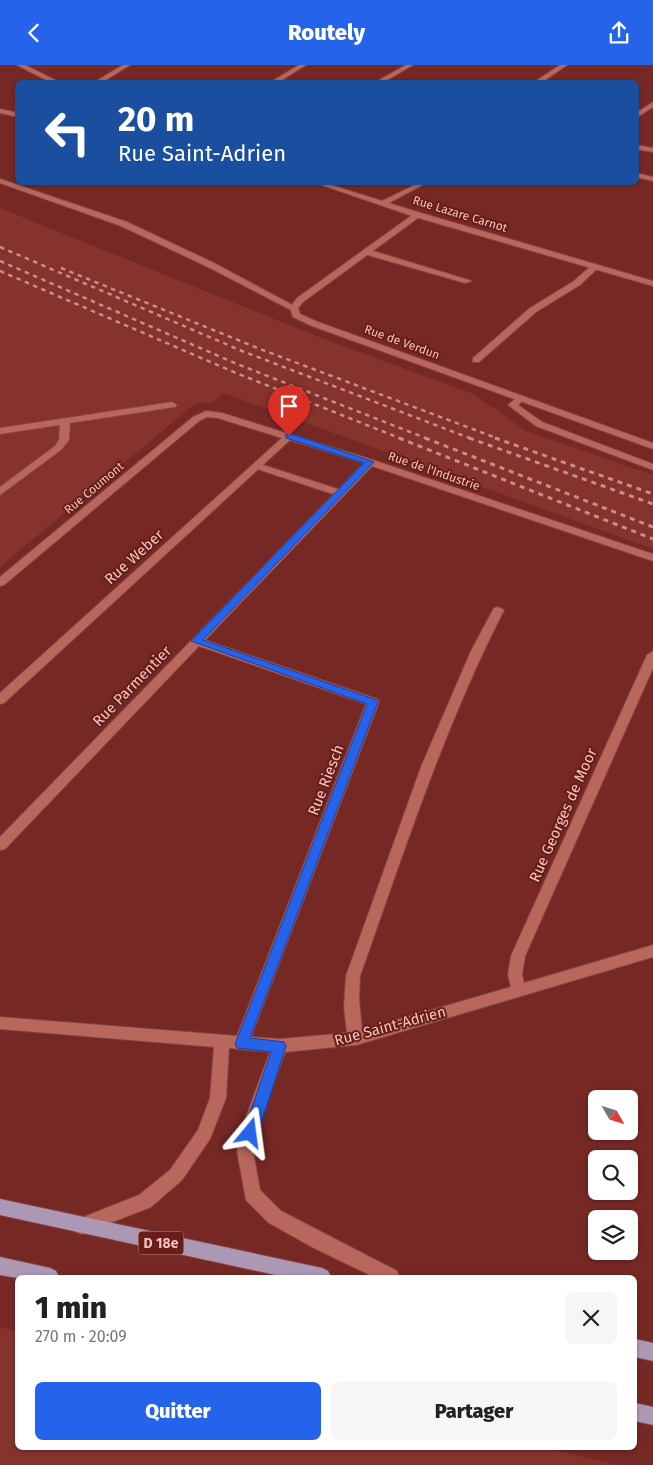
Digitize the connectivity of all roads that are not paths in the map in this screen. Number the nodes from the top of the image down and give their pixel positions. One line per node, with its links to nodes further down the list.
1 (20, 65): 6 (street)
2 (127, 65): 7 (street)
3 (304, 65): 8 (street)
4 (410, 65): 9 (street)
5 (564, 65): 10 (street)
6 (52, 80)
7 (101, 80)
8 (276, 80)
9 (383, 80)
10 (541, 80)
11 (653, 104): 14 (street)
12 (0, 111): 13 (street)
13 (15, 114)
14 (639, 114)
15 (639, 148): 16 (street)
16 (653, 150)
17 (639, 176): 18 (street)
18 (653, 179)
19 (0, 181): 28 (street, Rue de Verdun)
20 (325, 185): 22 (street, Rue Lazare Carnot)
21 (420, 185): 22 (street)
22 (382, 203): 23 (street, Rue Lazare Carnot)
23 (418, 215): 24 (street); 25 (street, Rue Lazare Carnot)
24 (367, 252): 26 (street); 28 (street)
25 (595, 267): 27 (street, Rue Lazare Carnot); 29 (street)
26 (468, 281)
27 (653, 284)
28 (294, 308): 30 (street, Rue de Verdun)
29 (476, 359)
30 (520, 398): 36 (street, Rue de Verdun); 39 (street)
31 (172, 405): 33 (street)
32 (206, 414): 35 (street, Rue de l'Industrie); 43 (street, Rue Coumont)
33 (65, 421): 34 (street); 40 (street)
34 (0, 431)
35 (289, 436): 37 (street, Rue de l'Industrie); 38 (street, Rue Weber)
36 (653, 446)
37 (370, 462): 41 (street, Rue Parmentier); 42 (street, Rue de l'Industrie)
38 (257, 465): 41 (street); 47 (street, Rue Weber)
39 (653, 467)
40 (0, 492)
41 (340, 493): 45 (street, Rue Parmentier)
42 (653, 558)
43 (0, 583)
44 (498, 610): 52 (street)
45 (196, 641): 48 (street, Rue Parmentier); 54 (street, Rue Riesch)
46 (653, 655): 50 (street, Rue Georges de Moor)
47 (0, 700)
48 (0, 845)
49 (653, 951): 50 (street, Rue Saint-Adrien)
50 (519, 991): 52 (street, Rue Saint-Adrien)
51 (0, 1023): 53 (street, Rue Saint-Adrien)
52 (356, 1038): 55 (street, Rue Saint-Adrien)
53 (222, 1042): 54 (street, Rue Saint-Adrien); 57 (street)
54 (242, 1044): 55 (street, Rue Saint-Adrien)
55 (280, 1046): 61 (street)
56 (0, 1207): 57 (main road, D 18e)
57 (82, 1226): 60 (main road, D 18e)
58 (0, 1266): 59 (main road)
59 (41, 1275)
60 (313, 1275)
61 (387, 1275)
62 (637, 1348): 63 (main road)
63 (653, 1352)
64 (637, 1412): 65 (main road)
65 (653, 1416)

